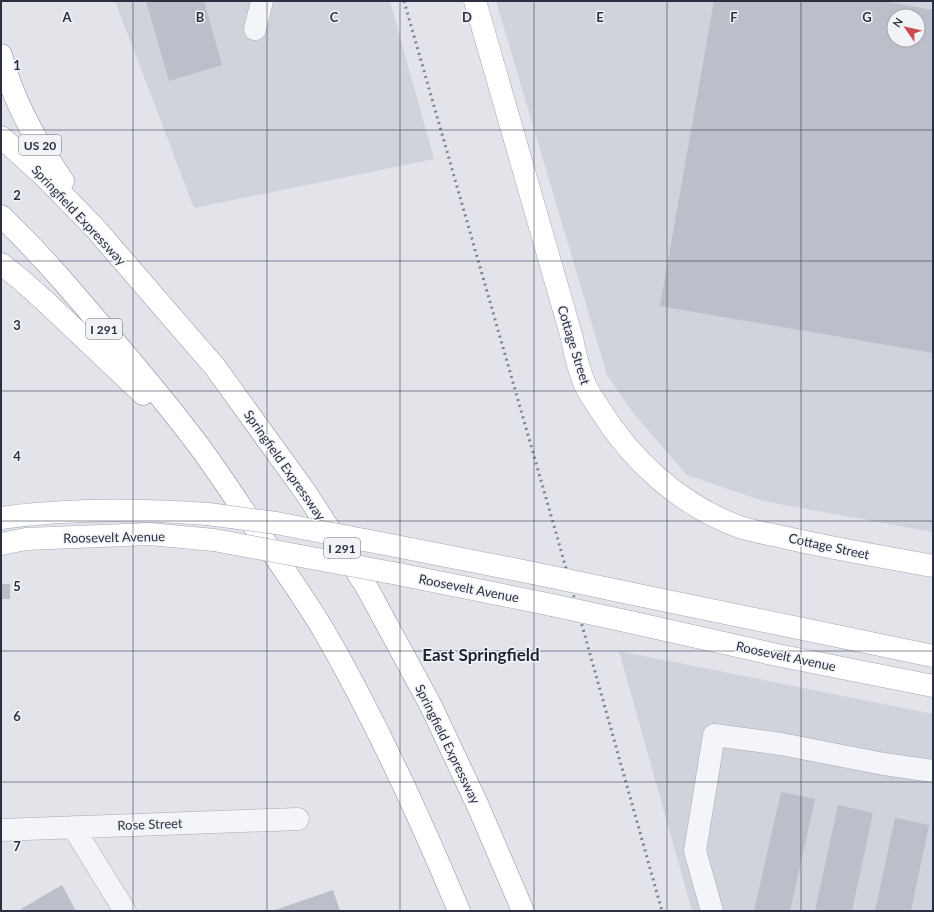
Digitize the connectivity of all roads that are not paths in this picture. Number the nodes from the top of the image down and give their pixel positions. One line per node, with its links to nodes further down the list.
1 (262, 1): 3 (street)
2 (475, 1): 12 (main road, Cottage Street)
3 (255, 29)
4 (1, 55): 7 (main road, US 20)
5 (1, 137): 7 (main road, Springfield Expressway / I 291)
6 (1, 216): 9 (main road, I 291)
7 (94, 227): 21 (main road, Springfield Expressway / I 291)
8 (1, 264): 9 (main road)
9 (200, 447): 20 (main road, I 291)
10 (1, 518): 13 (main road, Roosevelt Avenue, bridge)
11 (1, 544): 14 (main road, Roosevelt Avenue, bridge)
12 (933, 566)
13 (933, 656)
14 (933, 686)
15 (933, 771): 22 (street)
16 (298, 819): 17 (street, Rose Street)
17 (73, 827): 18 (street, Rose Street); 19 (street)
18 (1, 830)
19 (125, 911)
20 (459, 911)
21 (523, 911)
22 (712, 911)

